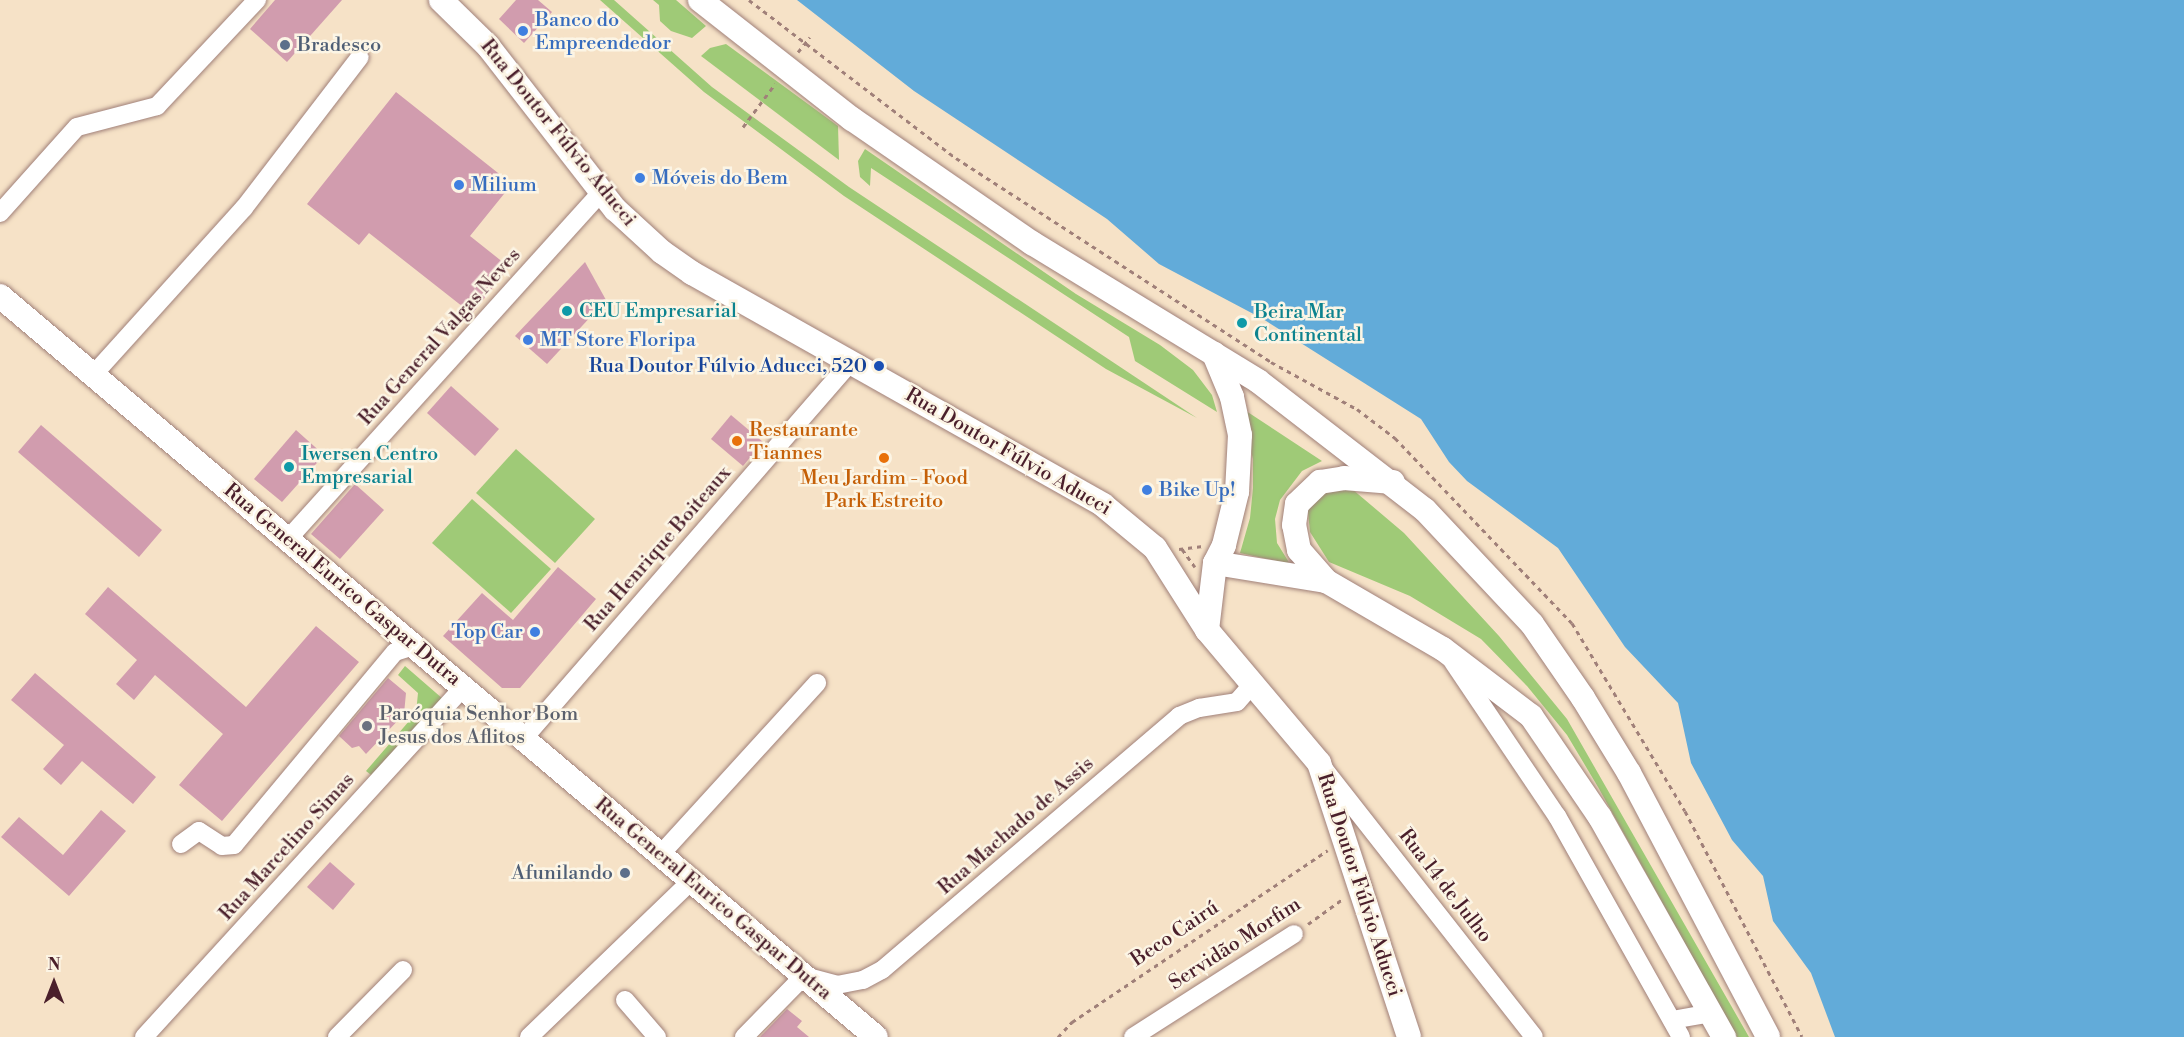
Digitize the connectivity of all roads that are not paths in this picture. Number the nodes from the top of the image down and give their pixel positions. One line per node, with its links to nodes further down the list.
1 (257, 0): 6 (street)
2 (441, 0): 5 (main road, Rua Doutor Fúlvio Aducci)
3 (700, 0): 8 (main road)
4 (360, 57): 10 (street)
5 (602, 192): 9 (main road, Rua Doutor Fúlvio Aducci); 12 (street, Rua General Valgas Neves)
6 (0, 213)
7 (0, 296): 10 (main road, Rua General Eurico Gaspar Dutra)
8 (1214, 354): 11 (main road); 13 (main road)
9 (851, 362): 15 (main road, Rua Doutor Fúlvio Aducci); 21 (street, Rua Henrique Boiteaux)
10 (93, 375): 12 (main road, Rua General Eurico Gaspar Dutra)
11 (1392, 482): 14 (main road); 43 (main road)
12 (287, 540): 16 (main road, Rua General Eurico Gaspar Dutra)
13 (1215, 563): 14 (main road); 15 (main road)
14 (1326, 581): 17 (main road)
15 (1206, 630): 19 (main road, Rua Doutor Fúlvio Aducci)
16 (414, 646): 20 (main road, Rua General Eurico Gaspar Dutra); 23 (street)
17 (1443, 649): 30 (main road); 31 (street)
18 (817, 683): 24 (street)
19 (1252, 685): 22 (main road, Rua Doutor Fúlvio Aducci); 28 (street, Rua Machado de Assis)
20 (463, 688): 21 (main road, Rua General Eurico Gaspar Dutra); 32 (street, Rua Marcelino Simas)
21 (523, 739): 24 (main road, Rua General Eurico Gaspar Dutra)
22 (1319, 763): 39 (main road, Rua Doutor Fúlvio Aducci); 40 (street, Rua 14 de Julho)
23 (181, 844)
24 (660, 855): 25 (main road, Rua General Eurico Gaspar Dutra)
25 (691, 881): 28 (main road, Rua General Eurico Gaspar Dutra); 34 (street)
26 (1294, 934): 38 (street, Servidão Morfim)
27 (403, 970): 33 (street)
28 (804, 976): 36 (street); 37 (main road, Rua General Eurico Gaspar Dutra)
29 (625, 1000): 35 (street)
30 (1712, 1013): 31 (street); 42 (main road)
31 (1672, 1020): 41 (street)
32 (144, 1037)
33 (337, 1037)
34 (529, 1037)
35 (657, 1037)
36 (744, 1037)
37 (876, 1037)
38 (1133, 1037)
39 (1409, 1037)
40 (1534, 1037)
41 (1681, 1037)
42 (1724, 1037)
43 (1768, 1037)

